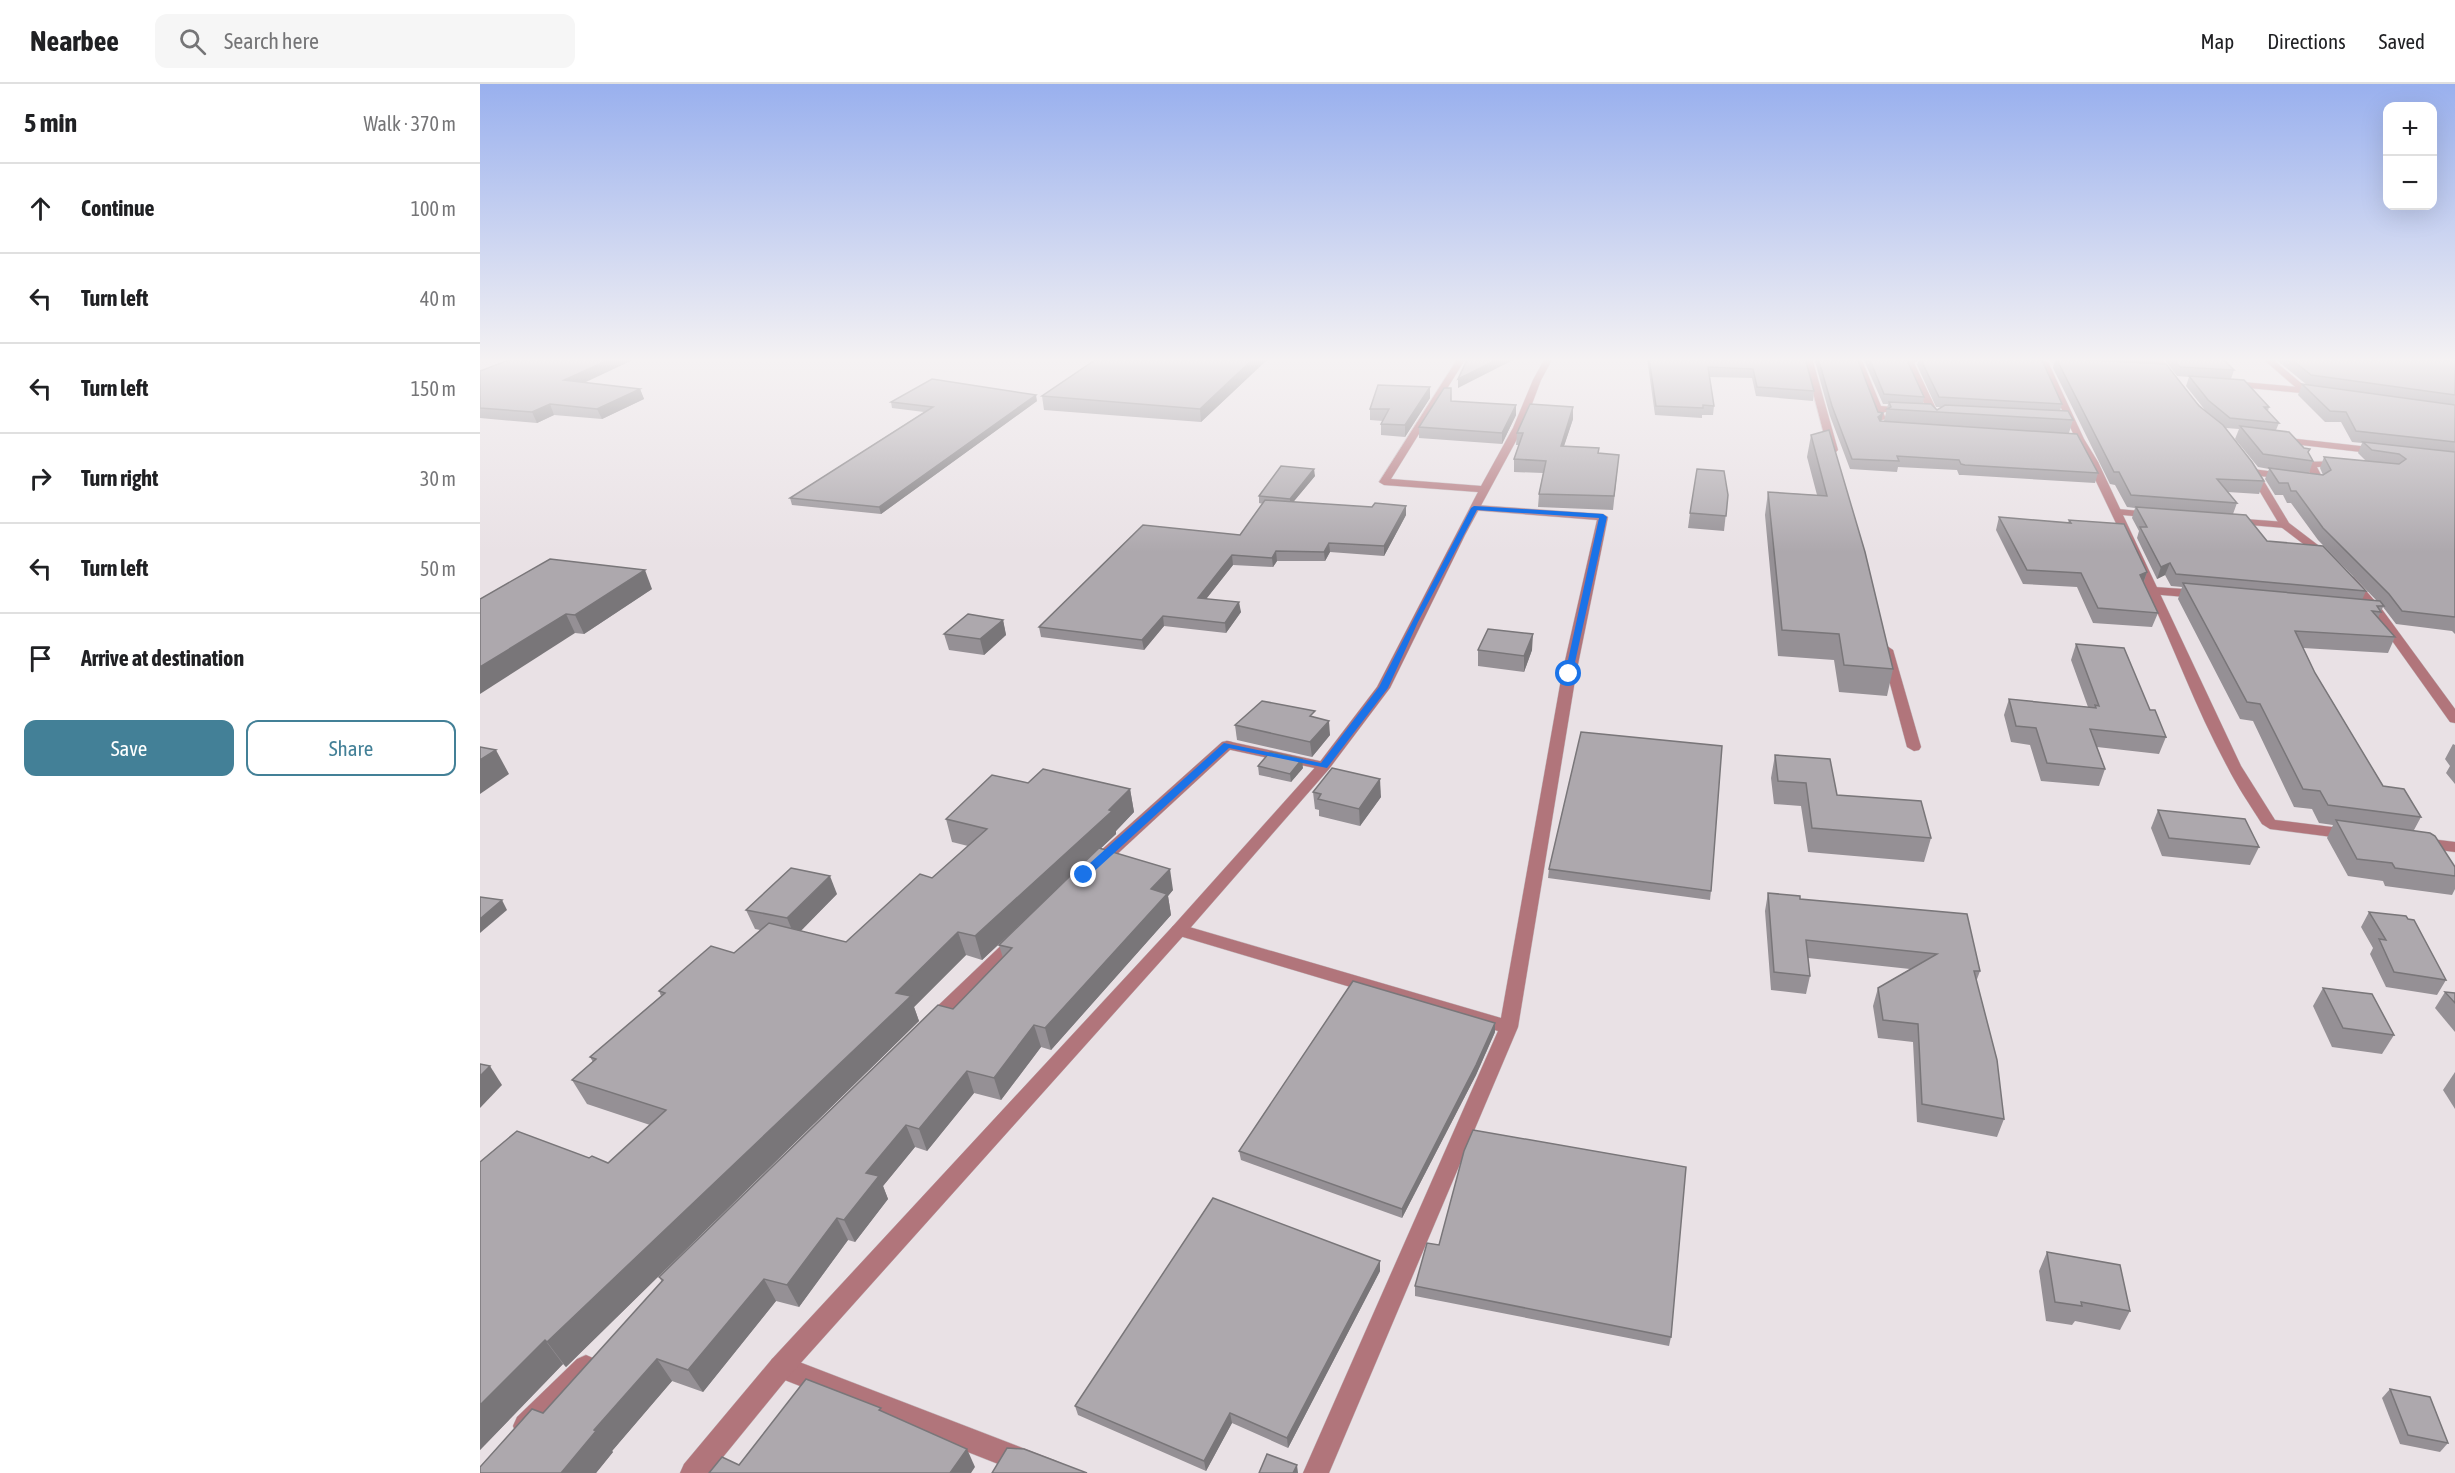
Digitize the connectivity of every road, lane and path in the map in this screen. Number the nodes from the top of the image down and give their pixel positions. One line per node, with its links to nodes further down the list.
1 (1421, 423): 13 (street)
2 (1520, 423): 13 (street)
3 (1826, 423): 11 (street)
4 (1882, 423): 7 (street)
5 (1938, 423): 8 (street)
6 (2066, 423): 15 (street)
7 (1883, 427)
8 (1938, 430)
9 (2268, 439): 10 (street)
10 (2385, 452)
11 (1836, 460)
12 (2354, 465): 18 (street)
13 (1484, 489): 14 (street)
14 (1474, 508): 26 (street); 33 (street)
15 (2117, 512): 16 (street); 19 (street)
16 (2160, 516)
17 (2216, 520): 18 (street)
18 (2285, 525): 22 (street)
19 (2154, 591): 20 (street); 27 (street)
20 (2213, 596)
21 (2354, 608): 22 (street)
22 (2377, 610): 24 (street)
23 (1885, 643): 25 (street)
24 (2455, 719)
25 (1914, 747)
26 (1324, 766): 30 (street); 32 (street)
27 (2366, 836)
28 (2410, 842): 29 (street)
29 (2455, 848)
30 (1075, 883)
31 (1032, 925): 34 (street)
32 (1179, 930): 33 (street); 36 (street)
33 (1509, 1027): 40 (street)
34 (922, 1032)
35 (600, 1354): 37 (street)
36 (781, 1367): 38 (street); 39 (street)
37 (514, 1437)
38 (693, 1473)
39 (1054, 1473)
40 (1316, 1473)

